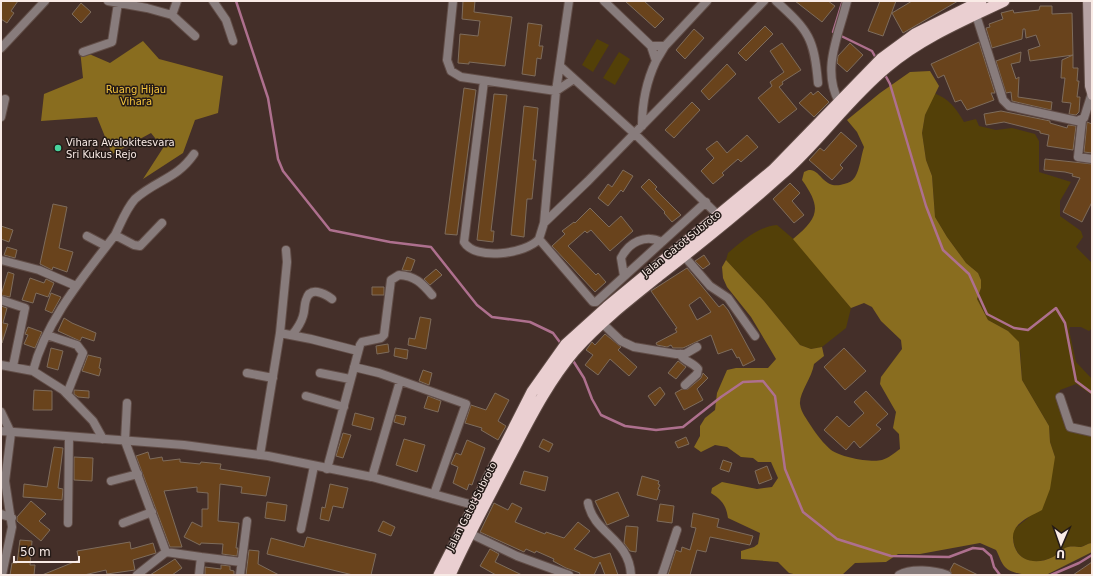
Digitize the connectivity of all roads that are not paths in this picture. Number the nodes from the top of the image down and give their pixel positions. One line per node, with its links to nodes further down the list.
1 (45, 1): 22 (street)
2 (108, 1): 15 (street)
3 (177, 1): 17 (street)
4 (213, 1): 19 (street)
5 (453, 1): 29 (street)
6 (569, 1): 26 (street)
7 (604, 1): 20 (street)
8 (707, 1): 21 (street)
9 (764, 1): 37 (street)
10 (776, 1): 30 (street)
11 (847, 1): 34 (street)
12 (980, 1): 25 (highway, Jalan Gatot Subroto)
13 (1004, 1): 16 (highway, Jalan Gatot Subroto)
14 (1087, 1): 32 (main road)
15 (118, 3): 17 (street); 23 (street)
16 (976, 14): 25 (highway, Jalan Gatot Subroto); 36 (street)
17 (172, 15): 18 (street)
18 (195, 36)
19 (233, 40)
20 (651, 46): 21 (street); 24 (street)
21 (665, 46): 24 (street)
22 (1, 48)
23 (84, 52)
24 (656, 61): 37 (street)
25 (884, 63): 27 (highway, Jalan Gatot Subroto)
26 (561, 67): 28 (street); 31 (street)
27 (873, 73): 34 (highway, Jalan Gatot Subroto); 42 (highway, Jalan Gatot Subroto)
28 (574, 79): 31 (street); 38 (street)
29 (484, 81): 31 (street); 47 (street)
30 (818, 83)
31 (556, 91): 43 (street)
32 (1092, 96): 36 (street)
33 (5, 99): 35 (street)
34 (839, 102): 42 (highway, Jalan Gatot Subroto)
35 (1, 116)
36 (1082, 120): 40 (street)
37 (642, 126): 38 (street)
38 (635, 134): 41 (street); 43 (street)
39 (194, 154): 45 (street)
40 (1092, 158)
41 (706, 202): 42 (street); 48 (street)
42 (722, 220): 51 (highway, Jalan Gatot Subroto); 63 (highway, Jalan Gatot Subroto)
43 (544, 223): 47 (street)
44 (162, 224): 45 (street)
45 (115, 235): 49 (street)
46 (87, 236): 49 (street)
47 (539, 239): 53 (street)
48 (662, 242): 53 (street); 53 (street)
49 (106, 246): 54 (street)
50 (286, 250): 59 (street)
51 (684, 256): 58 (highway, Jalan Gatot Subroto); 62 (street)
52 (1, 260): 54 (street)
53 (624, 276)
54 (76, 286): 60 (street)
55 (432, 295): 65 (street)
56 (332, 299): 61 (street)
57 (1, 300): 68 (street)
58 (602, 323): 63 (highway, Jalan Gatot Subroto); 66 (street)
59 (280, 333): 61 (street); 73 (street)
60 (47, 334): 70 (street); 77 (street)
61 (292, 335): 65 (street)
62 (755, 336)
63 (570, 348): 97 (highway, Jalan Gatot Subroto)
64 (697, 348): 66 (street)
65 (358, 351): 69 (street)
66 (680, 354): 76 (street)
67 (1, 365): 68 (street)
68 (13, 366): 70 (street)
69 (354, 367): 74 (street); 75 (street)
70 (33, 370): 77 (street)
71 (320, 372): 74 (street)
72 (247, 373): 73 (street)
73 (274, 378): 89 (street)
74 (350, 379): 81 (street)
75 (400, 381): 93 (street); 95 (street)
76 (686, 385)
77 (67, 394): 87 (street)
78 (306, 396): 81 (street)
79 (1060, 397): 84 (street)
80 (127, 403): 88 (street)
81 (344, 407): 91 (street)
82 (1, 412): 85 (street)
83 (1, 431): 85 (street)
84 (1092, 432)
85 (11, 433): 86 (street); 100 (street)
86 (69, 437): 87 (street); 102 (street)
87 (103, 439): 88 (street)
88 (126, 441): 89 (street); 92 (street)
89 (260, 455): 90 (street)
90 (314, 466): 91 (street); 104 (street)
91 (327, 469): 93 (street)
92 (138, 474): 94 (street); 98 (street)
93 (372, 476): 95 (street)
94 (111, 481)
95 (434, 494): 97 (street)
96 (588, 503): 117 (street)
97 (477, 507): 106 (highway, Jalan Gatot Subroto); 114 (highway, Jalan Gatot Subroto)
98 (152, 512): 103 (street); 107 (street)
99 (1, 514): 100 (street)
100 (12, 518): 110 (street)
101 (247, 521): 109 (street)
102 (68, 523)
103 (123, 523)
104 (301, 529)
105 (676, 530): 118 (street)
106 (469, 533): 115 (highway, Jalan Gatot Subroto); 116 (street)
107 (166, 552): 108 (street); 111 (street)
108 (201, 557): 109 (street); 112 (street)
109 (241, 562): 113 (street)
110 (2, 575)
111 (137, 575)
112 (199, 575)
113 (240, 575)
114 (438, 575)
115 (450, 575)
116 (568, 575)
117 (631, 575)
118 (662, 575)
119 (899, 575): 120 (street)
120 (947, 575)

